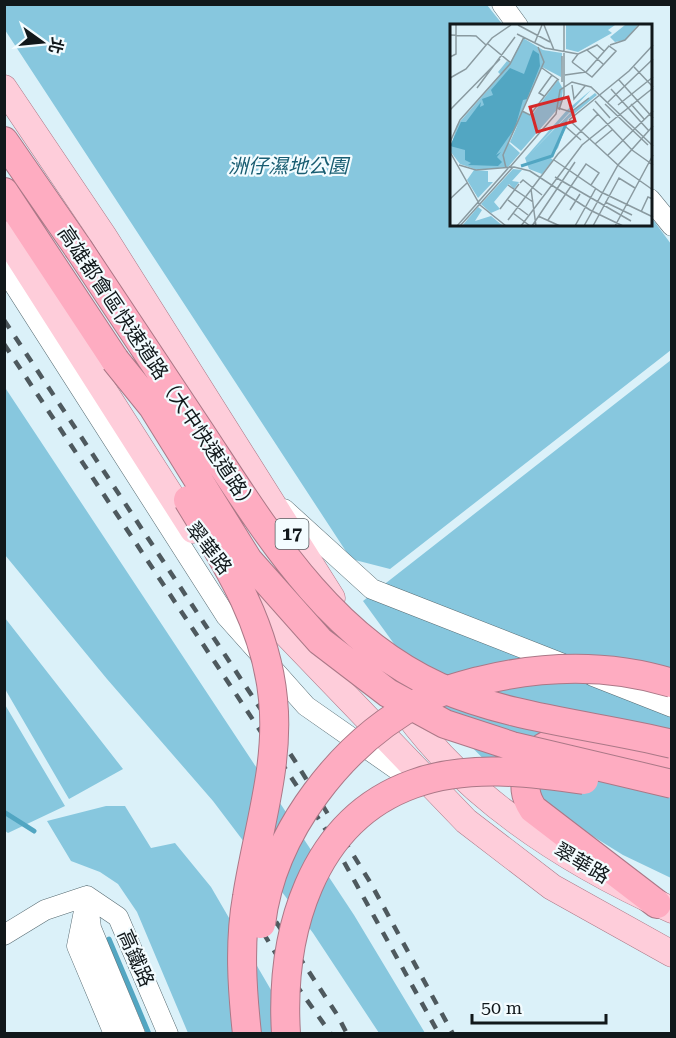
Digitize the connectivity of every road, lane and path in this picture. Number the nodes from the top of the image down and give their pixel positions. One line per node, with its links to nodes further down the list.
1 (502, 4): 2 (street)
2 (517, 24)
3 (4, 88): 11 (main road, 翠華路 / 17)
4 (4, 141): 14 (highway, 高雄都會區快速道路（大中快速道路）, bridge)
5 (4, 192): 10 (highway, 高雄都會區快速道路（大中快速道路）)
6 (652, 200): 7 (street)
7 (672, 226)
8 (4, 234): 18 (main road, 翠華路)
9 (4, 269): 18 (street, 翠華路)
10 (115, 360): 16 (highway, 高雄都會區快速道路（大中快速道路）, bridge); 26 (highway, bridge)
11 (266, 490): 13 (street, 翠華路); 20 (main road, 翠華路 / 17)
12 (672, 683): 27 (highway, bridge)
13 (672, 707)
14 (672, 744)
15 (672, 762): 20 (highway)
16 (672, 784)
17 (672, 799): 28 (highway, bridge)
18 (466, 821): 22 (main road, 翠華路)
19 (87, 896): 21 (street); 23 (street); 24 (street, 高鐵路); 25 (street, 高鐵路)
20 (664, 907)
21 (4, 935)
22 (672, 954)
23 (114, 1034)
24 (135, 1034)
25 (168, 1034)
26 (247, 1034)
27 (262, 1034)
28 (286, 1034)

